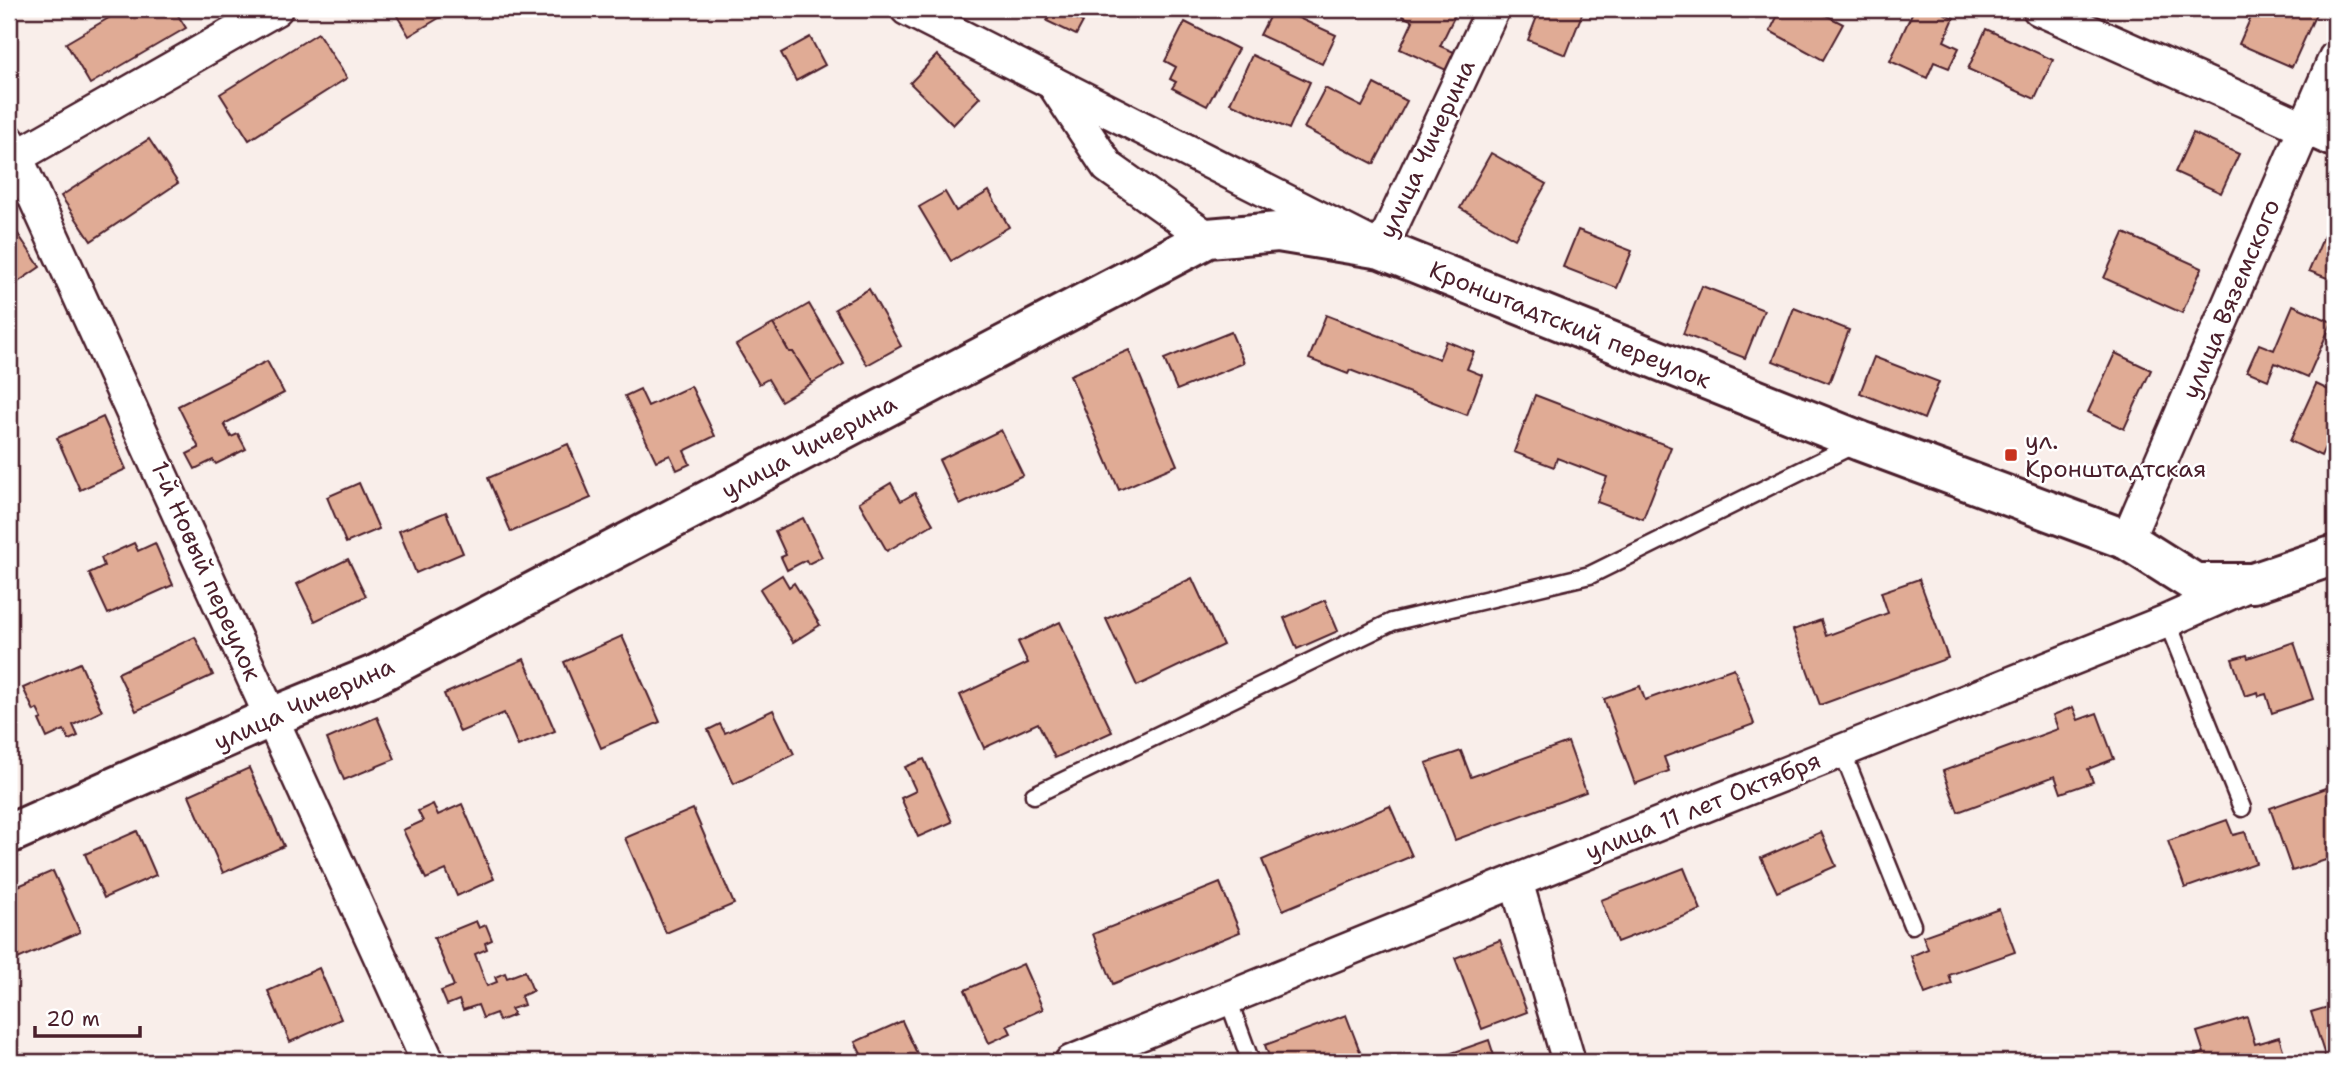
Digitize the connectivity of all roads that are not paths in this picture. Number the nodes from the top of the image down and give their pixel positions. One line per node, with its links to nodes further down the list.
1 (276, 9): 9 (street)
2 (907, 9): 6 (street, Кронштадтский переулок)
3 (1493, 9): 11 (street, улица Чичерина)
4 (2039, 9): 7 (street)
5 (2335, 58): 7 (street, улица Вяземского)
6 (1053, 82): 10 (street); 11 (street, Кронштадтский переулок)
7 (2305, 127): 8 (street); 13 (street, улица Вяземского)
8 (2335, 141)
9 (12, 153): 17 (street, 1-й Новый переулок)
10 (1208, 237): 11 (street, улица Чичерина); 17 (street, улица Чичерина)
11 (1381, 248): 12 (street, Кронштадтский переулок)
12 (1860, 441): 13 (street, Кронштадтский переулок); 19 (lane)
13 (2127, 540): 15 (street, Кронштадтский переулок)
14 (2335, 555): 15 (street, улица 11 лет Октября)
15 (2253, 583): 16 (street, улица 11 лет Октября)
16 (2167, 621): 18 (street, улица 11 лет Октября); 20 (lane)
17 (272, 717): 21 (street, улица Чичерина); 25 (street, 1-й Новый переулок)
18 (1842, 751): 22 (street, улица 11 лет Октября); 23 (lane)
19 (1034, 795)
20 (2242, 808)
21 (9, 834)
22 (1516, 881): 24 (street, улица 11 лет Октября); 28 (street)
23 (1912, 925)
24 (1228, 999): 26 (street, улица 11 лет Октября); 27 (lane)
25 (428, 1062)
26 (1071, 1062)
27 (1251, 1062)
28 (1569, 1062)

